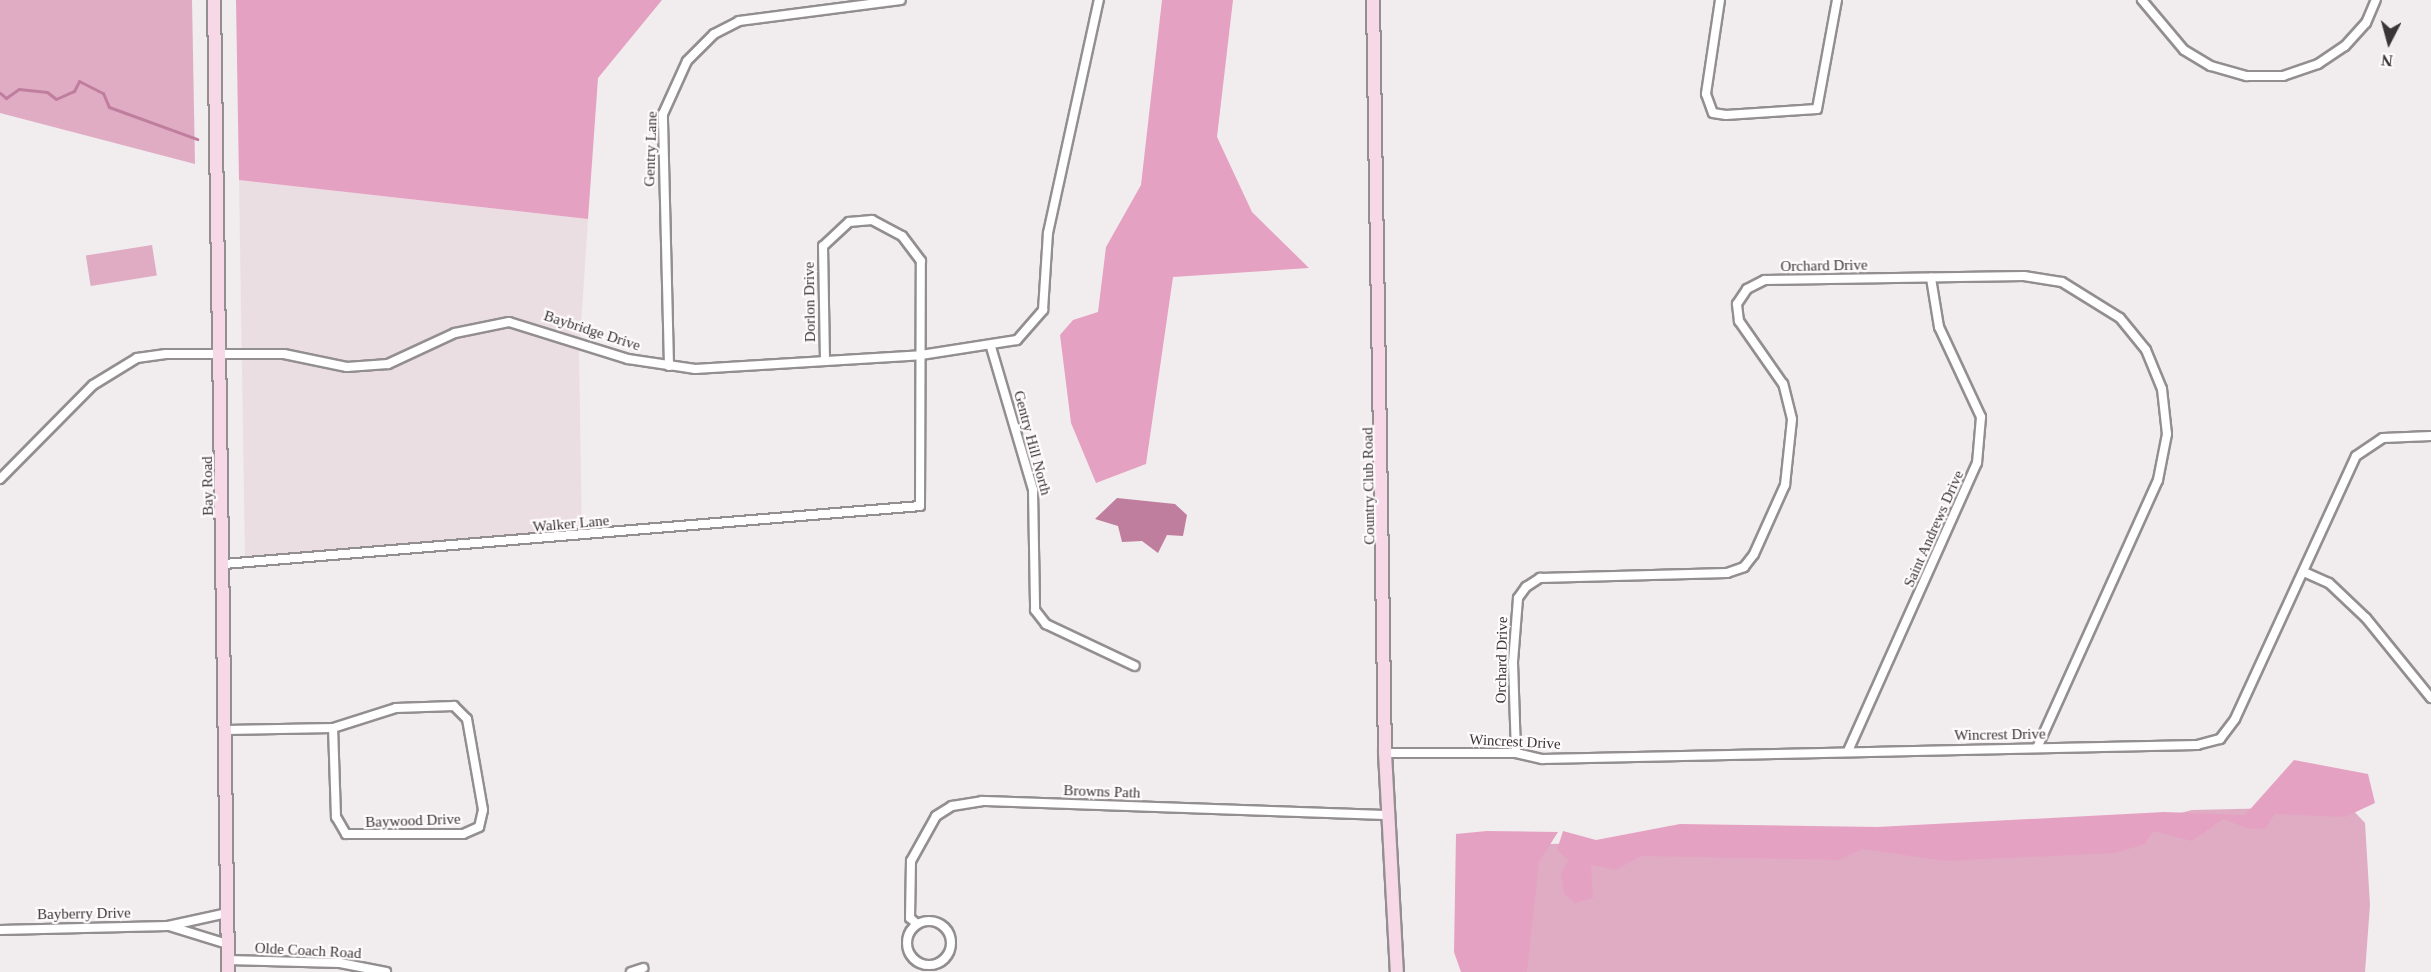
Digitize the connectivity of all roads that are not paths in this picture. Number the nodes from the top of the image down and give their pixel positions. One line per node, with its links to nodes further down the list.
1 (214, 0): 11 (street, Bay Road)
2 (901, 0): 14 (street, Gentry Lane)
3 (1100, 0): 10 (street)
4 (1373, 0): 25 (street, Country Club Road)
5 (1720, 0): 6 (street)
6 (1837, 0)
7 (2142, 0): 8 (street)
8 (2376, 0)
9 (1931, 278): 23 (street, Orchard Drive); 24 (street, Saint Andrews Drive); 26 (street, Orchard Drive)
10 (992, 347): 12 (street); 19 (street, Gentry Hill North)
11 (221, 353): 14 (street, Baybridge Drive); 16 (street, Baybridge Drive); 17 (street, Bay Road)
12 (921, 355): 13 (street, Baybridge Drive); 13 (street, Dorlon Drive); 17 (street, Walker Lane)
13 (825, 360): 14 (street, Baybridge Drive)
14 (669, 366)
15 (2431, 436): 18 (street, Wincrest Drive)
16 (0, 479)
17 (224, 564): 22 (street, Bay Road)
18 (2304, 572): 20 (street); 23 (street, Wincrest Drive)
19 (1135, 666)
20 (2431, 698)
21 (333, 728): 21 (street, Baywood Drive); 22 (street, Baywood Drive)
22 (226, 730): 28 (street, Bay Road)
23 (2037, 748): 24 (street, Wincrest Drive)
24 (1848, 752): 26 (street, Wincrest Drive)
25 (1385, 753): 26 (street, Wincrest Drive); 27 (street, Country Club Road)
26 (1516, 753)
27 (1388, 814): 29 (street, Browns Path); 37 (street, Country Club Road)
28 (227, 913): 30 (street, Bayberry Drive); 32 (street, Bay Road)
29 (917, 924): 29 (street, Browns Path)
30 (168, 926): 31 (street, Bayberry Drive); 32 (street, Bayberry Drive)
31 (0, 930)
32 (227, 944): 33 (street, Bay Road)
33 (228, 966): 35 (street, Olde Coach Road)
34 (644, 968): 36 (street)
35 (386, 972)
36 (631, 972)
37 (1397, 972)

